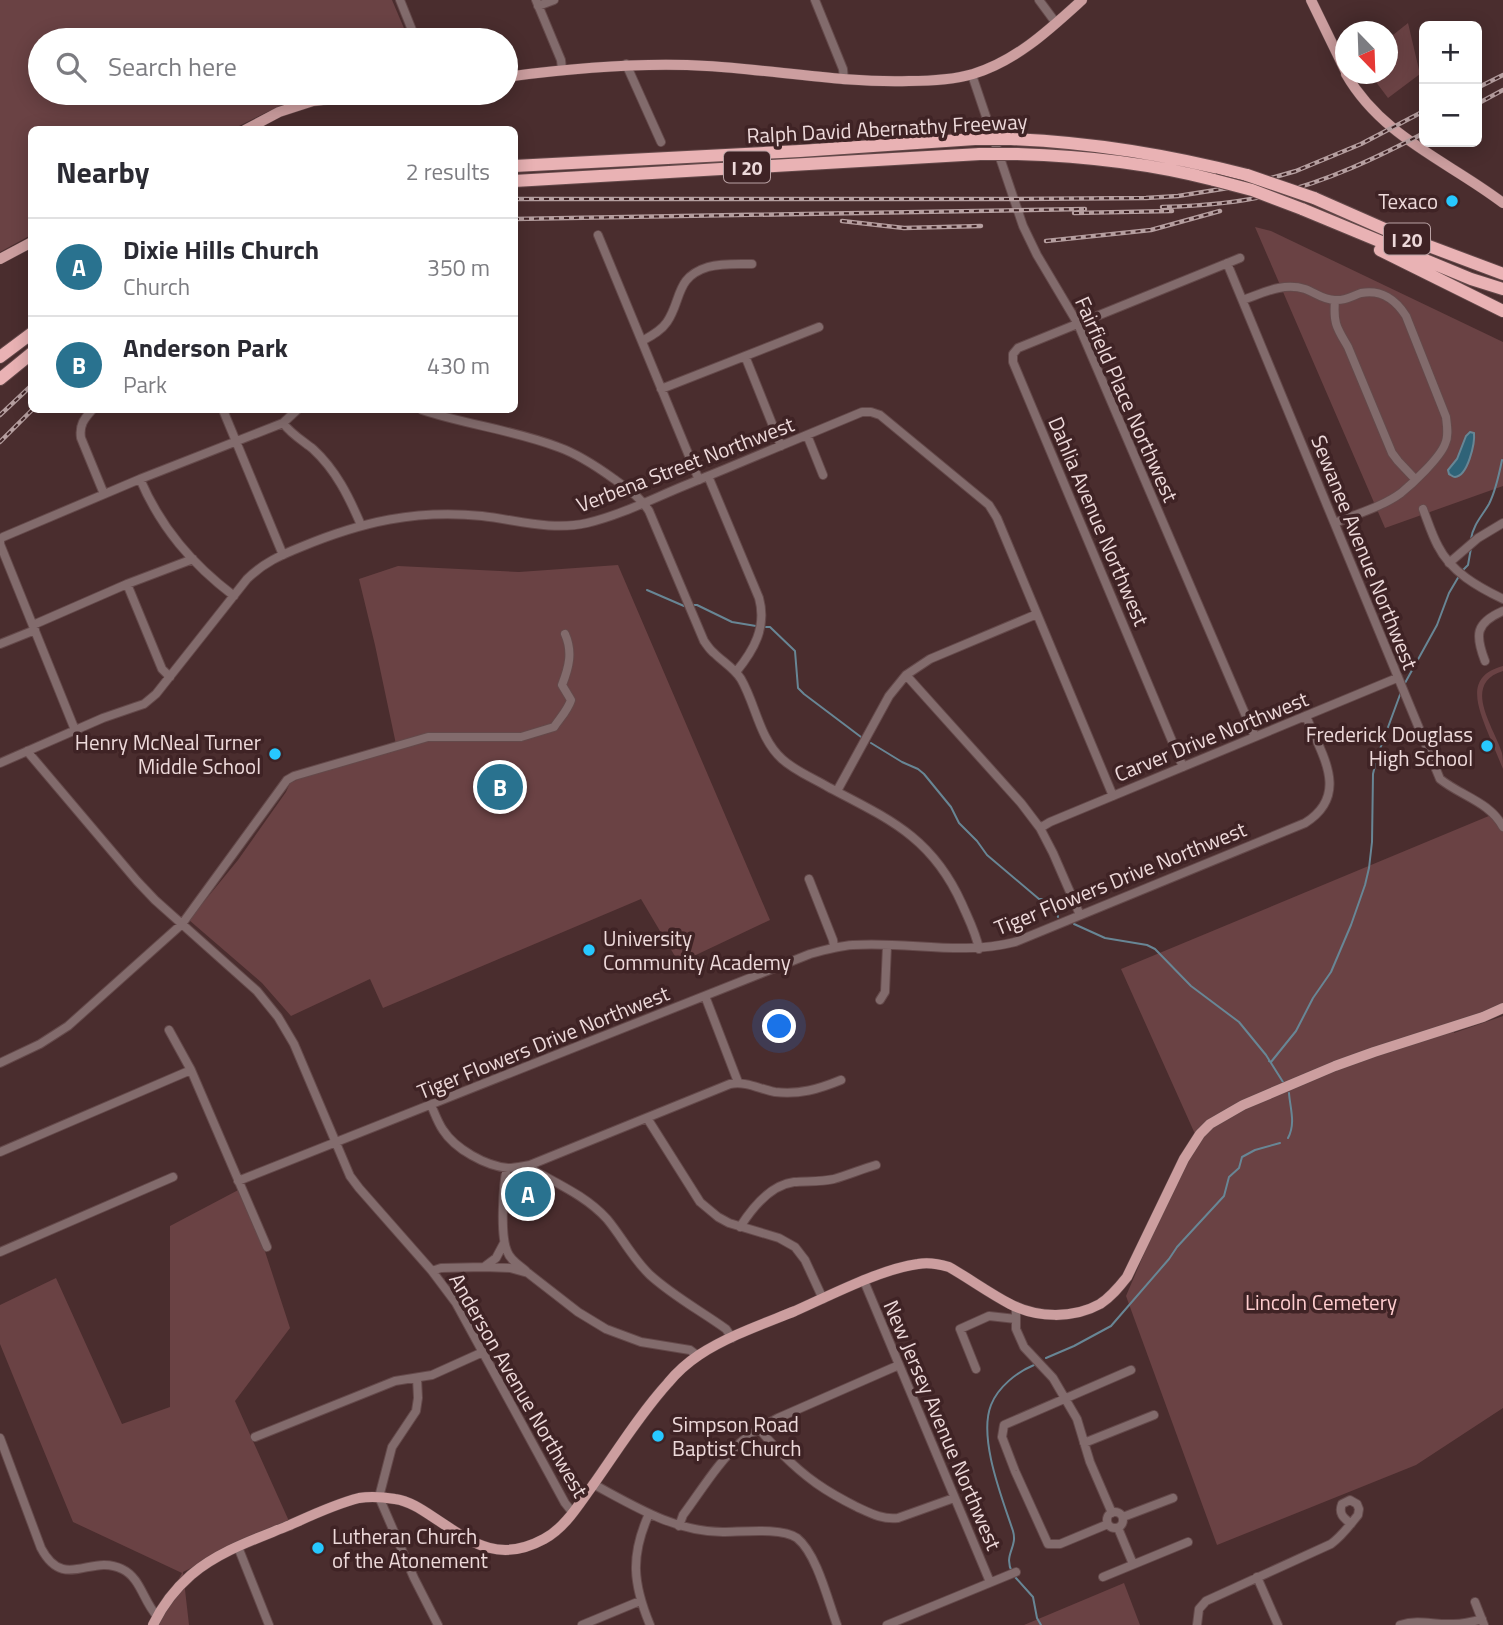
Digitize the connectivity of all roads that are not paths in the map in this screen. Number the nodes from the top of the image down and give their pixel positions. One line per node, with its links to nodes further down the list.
1 (400, 0): 9 (street)
2 (554, 0): 7 (street)
3 (815, 0): 15 (street)
4 (1039, 0): 8 (street)
5 (1082, 0): 8 (main road)
6 (1311, 0): 10 (main road)
7 (537, 3): 12 (street)
8 (1056, 23): 14 (main road)
9 (411, 28)
10 (1335, 50)
11 (626, 64): 12 (main road); 15 (main road); 19 (street)
12 (562, 69): 13 (main road)
13 (518, 75)
14 (972, 75): 15 (main road); 35 (street, Fairfield Place Northwest)
15 (844, 79)
16 (1354, 84): 22 (main road)
17 (302, 105): 18 (main road)
18 (253, 126)
19 (661, 142)
20 (518, 166): 30 (highway, Ralph David Abernathy Freeway / I 20, bridge)
21 (518, 181): 23 (highway, Ralph David Abernathy Freeway / I 20, bridge)
22 (1503, 203)
23 (1358, 233): 31 (highway, I 20); 34 (highway)
24 (598, 234): 38 (street)
25 (28, 244): 27 (main road)
26 (1240, 258): 28 (street)
27 (0, 259)
28 (1227, 263): 32 (street, Sewanee Avenue Northwest); 35 (street)
29 (752, 264): 38 (street)
30 (1503, 274)
31 (1503, 289)
32 (1242, 300): 33 (street); 62 (street, Sewanee Avenue Northwest)
33 (1335, 300): 57 (street); 57 (street)
34 (1503, 311)
35 (1078, 324): 84 (street, Fairfield Place Northwest); 87 (street, Dahlia Avenue Northwest)
36 (819, 327): 40 (street)
37 (28, 336): 41 (highway)
38 (642, 341): 43 (street)
39 (28, 356): 42 (highway)
40 (745, 356): 43 (street); 53 (street)
41 (0, 357)
42 (3, 378)
43 (661, 389): 58 (street)
44 (90, 413): 59 (street)
45 (224, 413): 52 (street)
46 (295, 413): 50 (street)
47 (432, 413): 49 (street)
48 (459, 413): 49 (street)
49 (458, 421): 60 (street)
50 (283, 423): 52 (street); 64 (street)
51 (807, 435): 53 (street, Verbena Street Northwest); 54 (street); 73 (street, Verbena Street Northwest)
52 (236, 442): 56 (street); 66 (street)
53 (780, 446): 55 (street, Verbena Street Northwest)
54 (823, 475)
55 (708, 476): 58 (street, Verbena Street Northwest); 78 (street)
56 (140, 479): 59 (street); 67 (street)
57 (1415, 479): 62 (street)
58 (699, 480): 60 (street, Verbena Street Northwest)
59 (104, 494): 65 (street)
60 (644, 502): 64 (street, Verbena Street Northwest); 78 (street)
61 (1423, 509): 68 (street)
62 (1335, 523): 81 (street, Sewanee Avenue Northwest)
63 (1503, 523): 68 (street)
64 (361, 525): 66 (street, Verbena Street Northwest)
65 (0, 544): 74 (street)
66 (283, 555): 70 (street, Verbena Street Northwest)
67 (193, 559): 69 (street); 70 (street)
68 (1449, 563): 71 (street)
69 (127, 584): 74 (street); 80 (street)
70 (234, 596): 80 (street, Verbena Street Northwest)
71 (1503, 599)
72 (1503, 611): 77 (street)
73 (1037, 614): 79 (street); 89 (street, Verbena Street Northwest)
74 (34, 627): 76 (street); 83 (street)
75 (565, 634): 94 (street)
76 (0, 644)
77 (1485, 661)
78 (736, 672): 88 (street)
79 (906, 675): 88 (street); 91 (street)
80 (170, 677): 83 (street, Verbena Street Northwest)
81 (1398, 678): 82 (street, Carver Drive Northwest); 90 (street, Sewanee Avenue Northwest)
82 (1306, 716): 84 (street, Carver Drive Northwest); 93 (street, Tiger Flowers Drive Northwest)
83 (75, 730): 85 (street, Verbena Street Northwest)
84 (1255, 737): 87 (street, Carver Drive Northwest)
85 (27, 751): 86 (street, Verbena Street Northwest); 94 (street, Anderson Avenue Northwest)
86 (0, 763)
87 (1182, 767): 89 (street, Carver Drive Northwest)
88 (837, 791): 97 (street)
89 (1114, 796): 91 (street, Carver Drive Northwest)
90 (1503, 827)
91 (1040, 828): 93 (street)
92 (809, 879): 96 (street)
93 (1080, 915): 97 (street, Tiger Flowers Drive Northwest)
94 (182, 924): 102 (street); 108 (street, Anderson Avenue Northwest)
95 (887, 946): 96 (street, Tiger Flowers Drive Northwest); 97 (street, Tiger Flowers Drive Northwest); 99 (street)
96 (834, 947): 98 (street, Tiger Flowers Drive Northwest)
97 (979, 949)
98 (705, 996): 105 (street); 106 (street, Tiger Flowers Drive Northwest)
99 (880, 1000)
100 (1503, 1008): 124 (main road)
101 (169, 1030): 103 (street)
102 (0, 1063)
103 (191, 1070): 109 (street); 114 (street)
104 (841, 1080): 105 (street)
105 (738, 1082): 107 (street)
106 (431, 1105): 108 (street, Tiger Flowers Drive Northwest); 112 (street)
107 (646, 1118): 111 (street); 115 (street)
108 (336, 1142): 114 (street, Tiger Flowers Drive Northwest); 120 (street, Anderson Avenue Northwest)
109 (0, 1152)
110 (876, 1164): 115 (street)
111 (530, 1165): 112 (street); 126 (street)
112 (507, 1168): 116 (street)
113 (173, 1177): 118 (street)
114 (239, 1181): 117 (street)
115 (740, 1227): 123 (street)
116 (504, 1243): 119 (street); 121 (street)
117 (267, 1247)
118 (0, 1252)
119 (484, 1267): 120 (street); 121 (street)
120 (432, 1271): 127 (street, Anderson Avenue Northwest)
121 (528, 1273): 128 (street)
122 (864, 1281): 123 (main road); 124 (main road); 129 (street, New Jersey Avenue Northwest)
123 (822, 1299): 126 (main road)
124 (1016, 1306): 125 (street)
125 (1016, 1320): 130 (street); 133 (street)
126 (732, 1338): 128 (main road)
127 (484, 1352): 132 (street); 143 (street, Anderson Avenue Northwest)
128 (698, 1356): 139 (main road)
129 (899, 1365): 135 (street); 141 (street, New Jersey Avenue Northwest)
130 (976, 1369)
131 (1131, 1370): 133 (street)
132 (417, 1378): 136 (street); 140 (street)
133 (1065, 1399): 138 (street); 147 (street)
134 (1154, 1415): 138 (street)
135 (759, 1428): 141 (street); 149 (street)
136 (255, 1437)
137 (0, 1438): 160 (street)
138 (1084, 1443): 144 (street)
139 (593, 1484): 143 (main road); 145 (street)
140 (379, 1497): 143 (main road); 152 (main road); 163 (street)
141 (954, 1498): 157 (street, New Jersey Avenue Northwest)
142 (1173, 1498): 146 (street)
143 (573, 1513)
144 (1112, 1513): 146 (street); 147 (street)
145 (649, 1514): 149 (street); 158 (street)
146 (1123, 1517): 150 (street)
147 (1108, 1524): 150 (street)
148 (1351, 1524): 156 (street)
149 (679, 1526): 166 (street)
150 (1118, 1528): 153 (street)
151 (1188, 1542): 153 (street)
152 (238, 1547): 160 (main road); 162 (street)
153 (1133, 1564): 155 (street)
154 (1013, 1574): 157 (street)
155 (1103, 1577)
156 (1257, 1577): 168 (street); 169 (street)
157 (990, 1582): 167 (street)
158 (640, 1601): 164 (street); 165 (street)
159 (1475, 1602): 161 (street)
160 (155, 1620)
161 (1483, 1622): 170 (street)
162 (269, 1625)
163 (438, 1625)
164 (582, 1625)
165 (650, 1625)
166 (837, 1625)
167 (887, 1625)
168 (1196, 1625)
169 (1278, 1625)
170 (1400, 1625)

